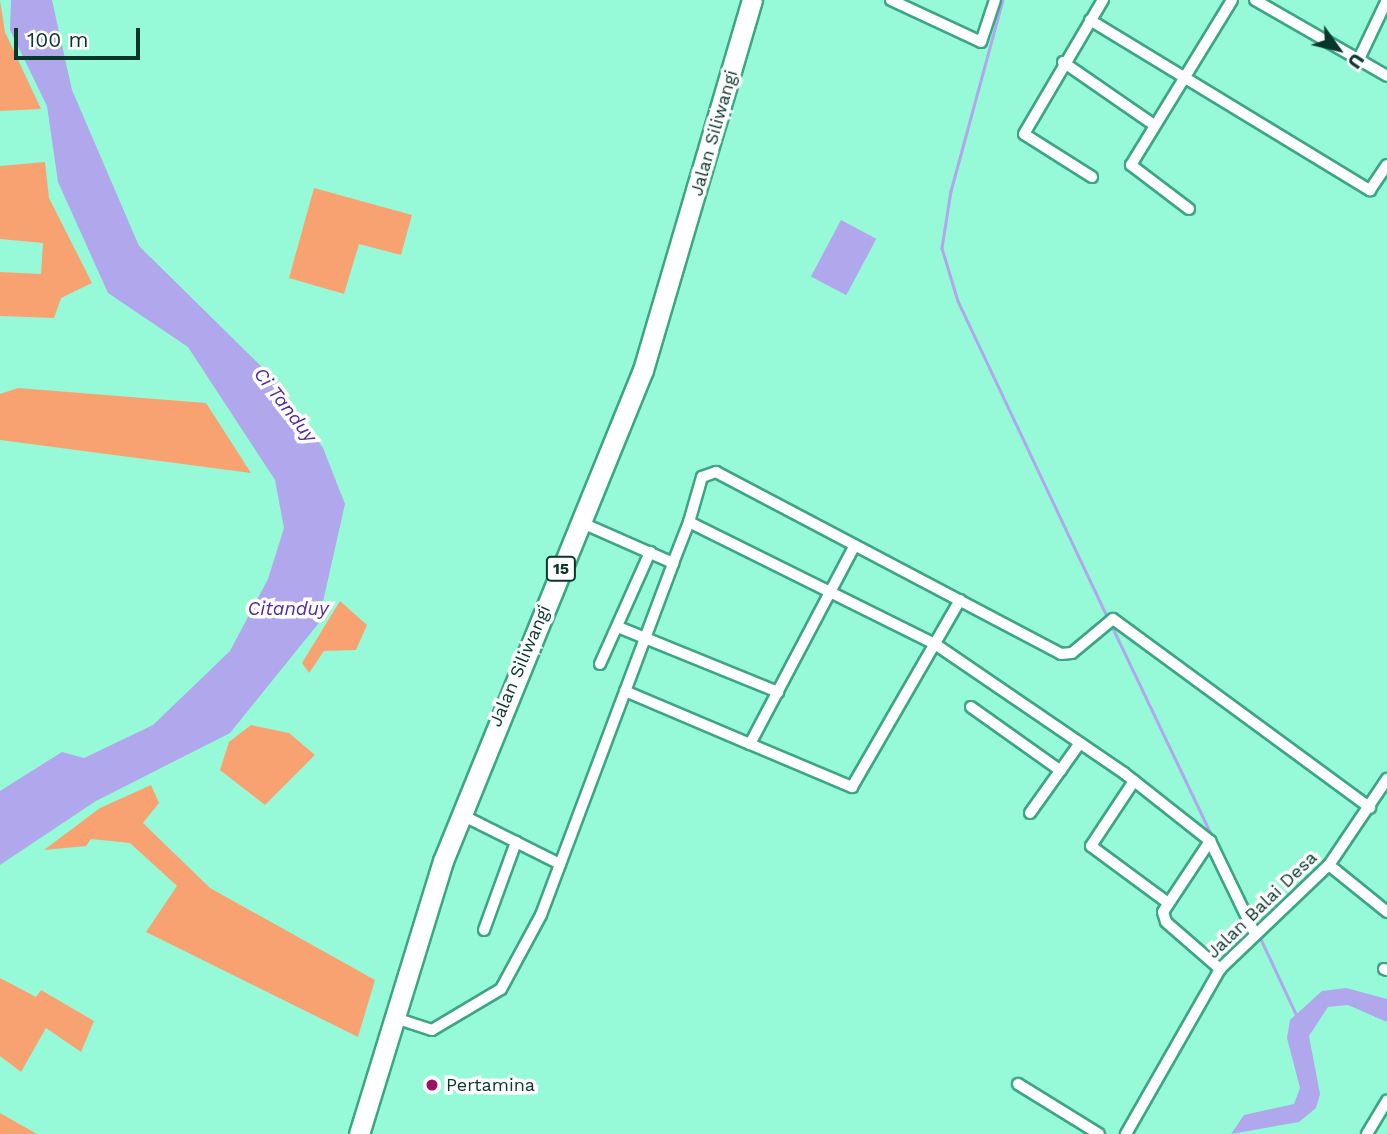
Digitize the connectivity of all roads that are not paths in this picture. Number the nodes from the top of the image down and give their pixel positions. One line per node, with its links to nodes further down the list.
1 (752, 0): 17 (highway, Jalan Siliwangi / 15)
2 (891, 0): 3 (street)
3 (995, 0)
4 (1103, 0): 8 (street)
5 (1232, 0): 11 (street)
6 (1255, 0): 9 (street)
7 (1387, 0): 9 (street)
8 (1090, 20): 10 (street); 11 (street)
9 (1358, 61): 12 (street)
10 (1063, 62): 13 (street); 15 (street)
11 (1184, 75): 13 (street); 14 (street)
12 (1387, 76)
13 (1154, 125): 16 (street)
14 (1387, 165)
15 (1092, 177)
16 (1189, 209)
17 (580, 522): 20 (street); 38 (highway, Jalan Siliwangi / 15)
18 (689, 522): 19 (street); 21 (street); 22 (street)
19 (854, 547): 22 (street); 23 (street)
20 (650, 552): 21 (street); 24 (street)
21 (673, 563): 25 (street)
22 (834, 589): 26 (street); 29 (street)
23 (960, 600): 26 (street); 36 (street)
24 (618, 627): 25 (street); 27 (street)
25 (646, 638): 28 (street); 29 (street)
26 (935, 644): 31 (street); 32 (street)
27 (600, 664)
28 (625, 691): 32 (street); 41 (street)
29 (778, 692): 32 (street)
30 (971, 707): 33 (street)
31 (1080, 743): 33 (street); 35 (street)
32 (750, 744)
33 (1061, 771): 37 (street)
34 (1387, 779): 36 (street, Jalan Balai Desa)
35 (1134, 781): 39 (street); 43 (street)
36 (1370, 808): 42 (street, Jalan Balai Desa)
37 (1030, 813)
38 (460, 814): 40 (street); 48 (highway, Jalan Siliwangi / 15)
39 (1210, 841): 43 (street); 45 (street)
40 (516, 842): 41 (street); 46 (street)
41 (560, 864): 48 (street)
42 (1329, 865): 44 (street); 45 (street, Jalan Balai Desa)
43 (1168, 904): 47 (street)
44 (1387, 912)
45 (1258, 929): 47 (street, Jalan Balai Desa)
46 (484, 930)
47 (1220, 969): 54 (street, Jalan Balai Desa)
48 (392, 1017): 52 (highway, Jalan Siliwangi / 15)
49 (1018, 1084): 53 (street)
50 (1387, 1101): 51 (street)
51 (1384, 1115): 55 (street)
52 (359, 1134)
53 (1099, 1134)
54 (1126, 1134)
55 (1367, 1134)

